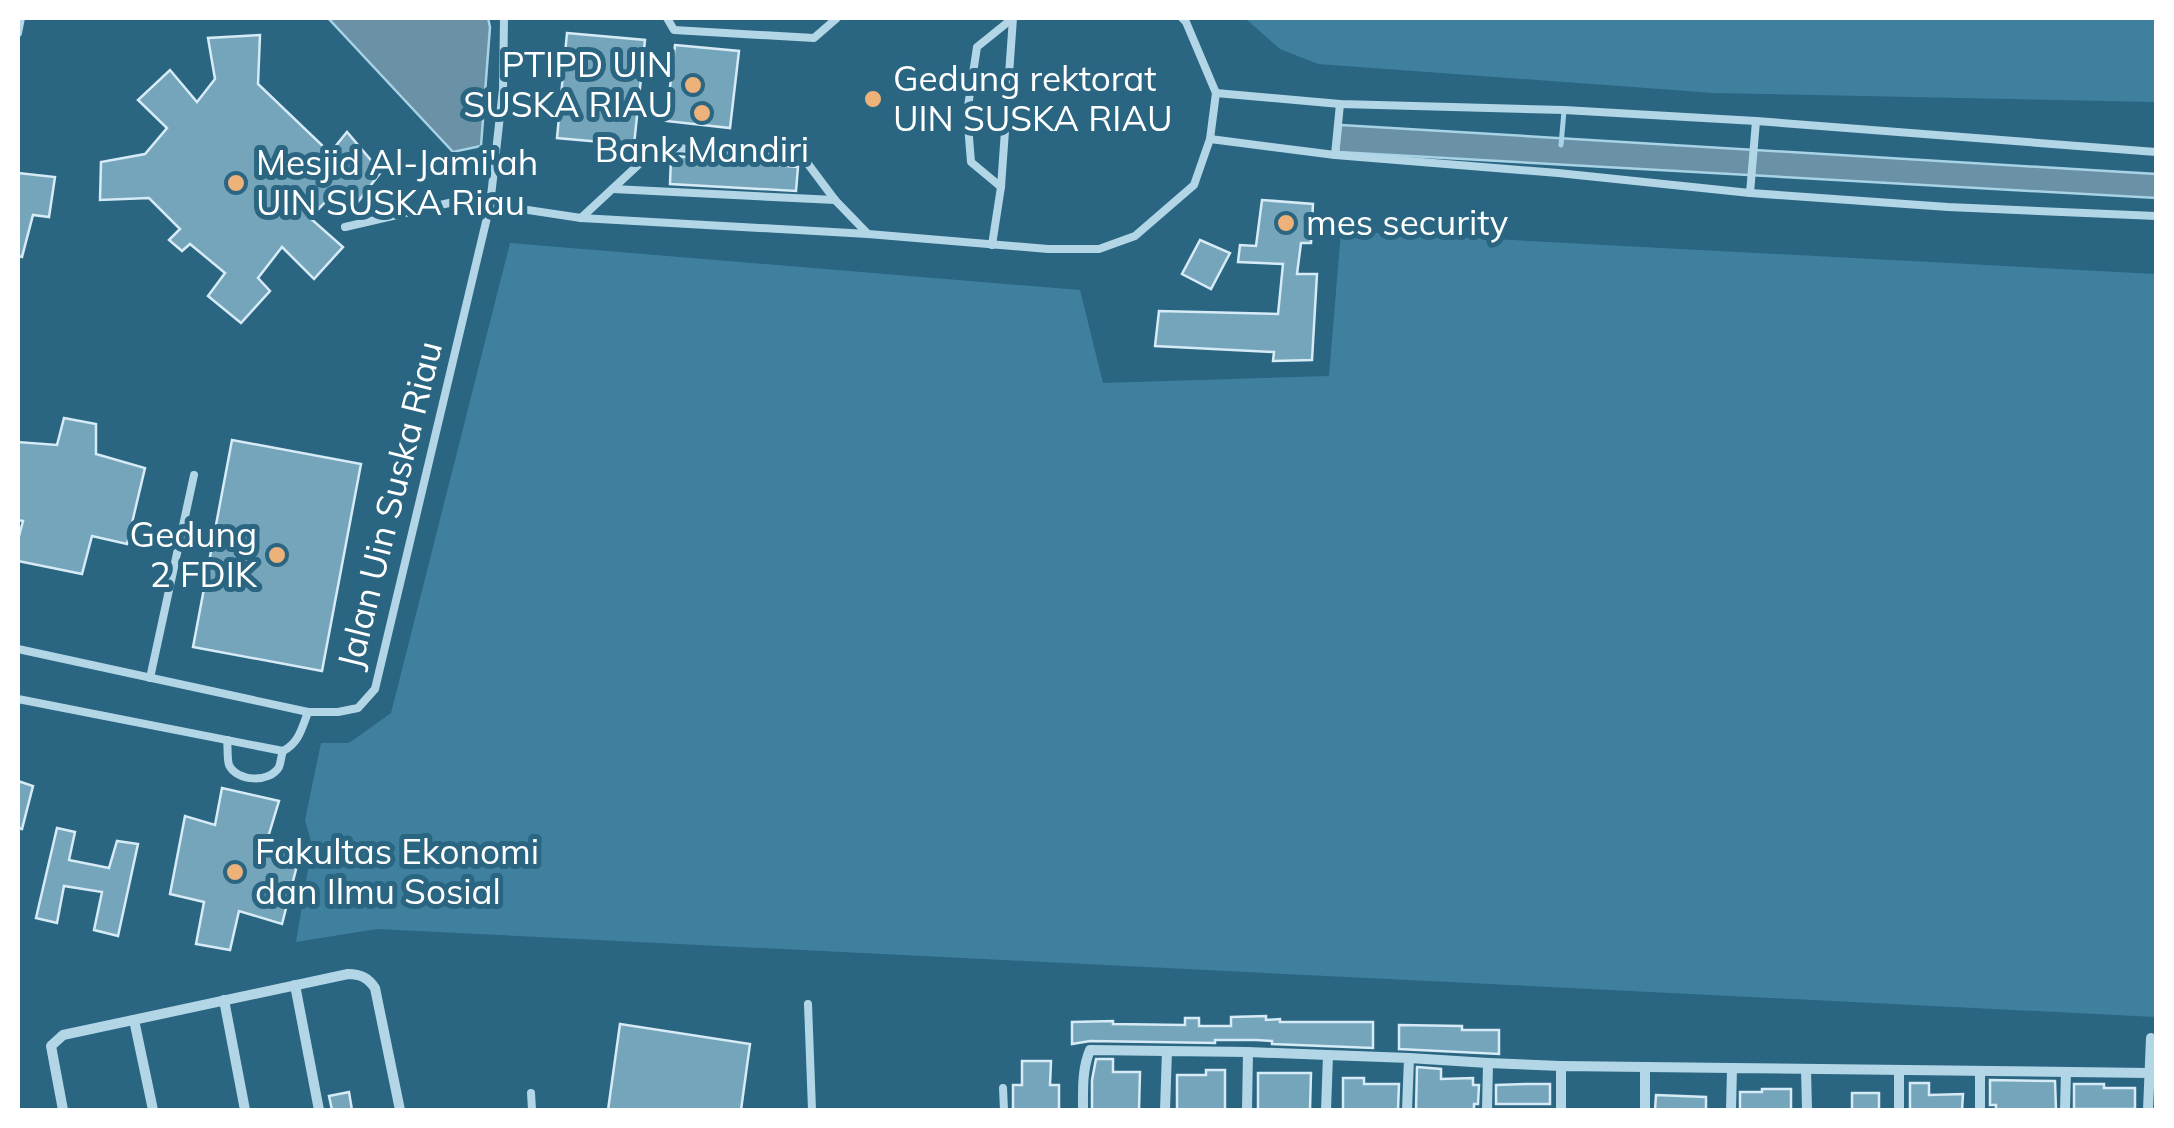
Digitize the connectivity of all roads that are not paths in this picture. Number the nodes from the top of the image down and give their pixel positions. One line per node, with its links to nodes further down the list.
1 (21, 18): 7 (lane)
2 (504, 18): 18 (lane, Jalan Uin Suska Riau)
3 (666, 18): 4 (lane)
4 (837, 18)
5 (1013, 18): 14 (lane); 14 (lane)
6 (1182, 18): 8 (lane)
7 (18, 34)
8 (1216, 93): 9 (lane); 11 (lane)
9 (1340, 109): 10 (lane); 12 (lane)
10 (1756, 121): 13 (lane); 16 (lane)
11 (1210, 139): 12 (lane); 23 (lane)
12 (1335, 150): 16 (lane)
13 (2156, 152)
14 (1001, 188): 23 (lane)
15 (613, 189): 17 (lane); 17 (lane); 20 (lane)
16 (1750, 193): 19 (lane)
17 (835, 200): 22 (lane)
18 (490, 204): 20 (lane); 21 (lane); 28 (lane, Jalan Uin Suska Riau)
19 (2156, 216)
20 (581, 218): 22 (lane)
21 (344, 227)
22 (868, 234): 23 (lane)
23 (992, 245)
24 (194, 475): 26 (lane)
25 (18, 649): 26 (lane, Jalan Uin Suska Riau)
26 (150, 678): 28 (lane, Jalan Uin Suska Riau)
27 (18, 699): 29 (lane)
28 (308, 712): 30 (lane)
29 (227, 740): 30 (lane); 30 (lane)
30 (283, 751)
31 (294, 985): 32 (street); 54 (street); 55 (street)
32 (224, 1000): 34 (street); 53 (street)
33 (808, 1004): 57 (lane)
34 (134, 1020): 51 (street); 52 (street)
35 (2151, 1038): 48 (street)
36 (1167, 1051): 37 (street); 59 (street); 60 (street)
37 (1248, 1052): 38 (street); 61 (street)
38 (1328, 1055): 39 (street); 62 (street)
39 (1409, 1058): 40 (street); 63 (street)
40 (1488, 1063): 41 (street); 64 (street)
41 (1561, 1066): 42 (street); 65 (street)
42 (1646, 1067): 43 (street); 66 (street)
43 (1732, 1068): 44 (street); 67 (street)
44 (1806, 1069): 45 (street); 68 (street)
45 (1899, 1070): 46 (street); 69 (street)
46 (1980, 1071): 47 (street); 70 (street)
47 (2066, 1072): 48 (street); 71 (street)
48 (2149, 1073): 72 (street)
49 (1004, 1088): 58 (lane)
50 (531, 1094): 56 (lane)
51 (63, 1110)
52 (154, 1110)
53 (245, 1110)
54 (319, 1110)
55 (400, 1110)
56 (532, 1110)
57 (812, 1110)
58 (1004, 1110)
59 (1083, 1110)
60 (1166, 1110)
61 (1247, 1110)
62 (1326, 1110)
63 (1407, 1110)
64 (1487, 1110)
65 (1561, 1110)
66 (1645, 1110)
67 (1732, 1110)
68 (1807, 1110)
69 (1898, 1110)
70 (1980, 1110)
71 (2065, 1110)
72 (2148, 1110)

